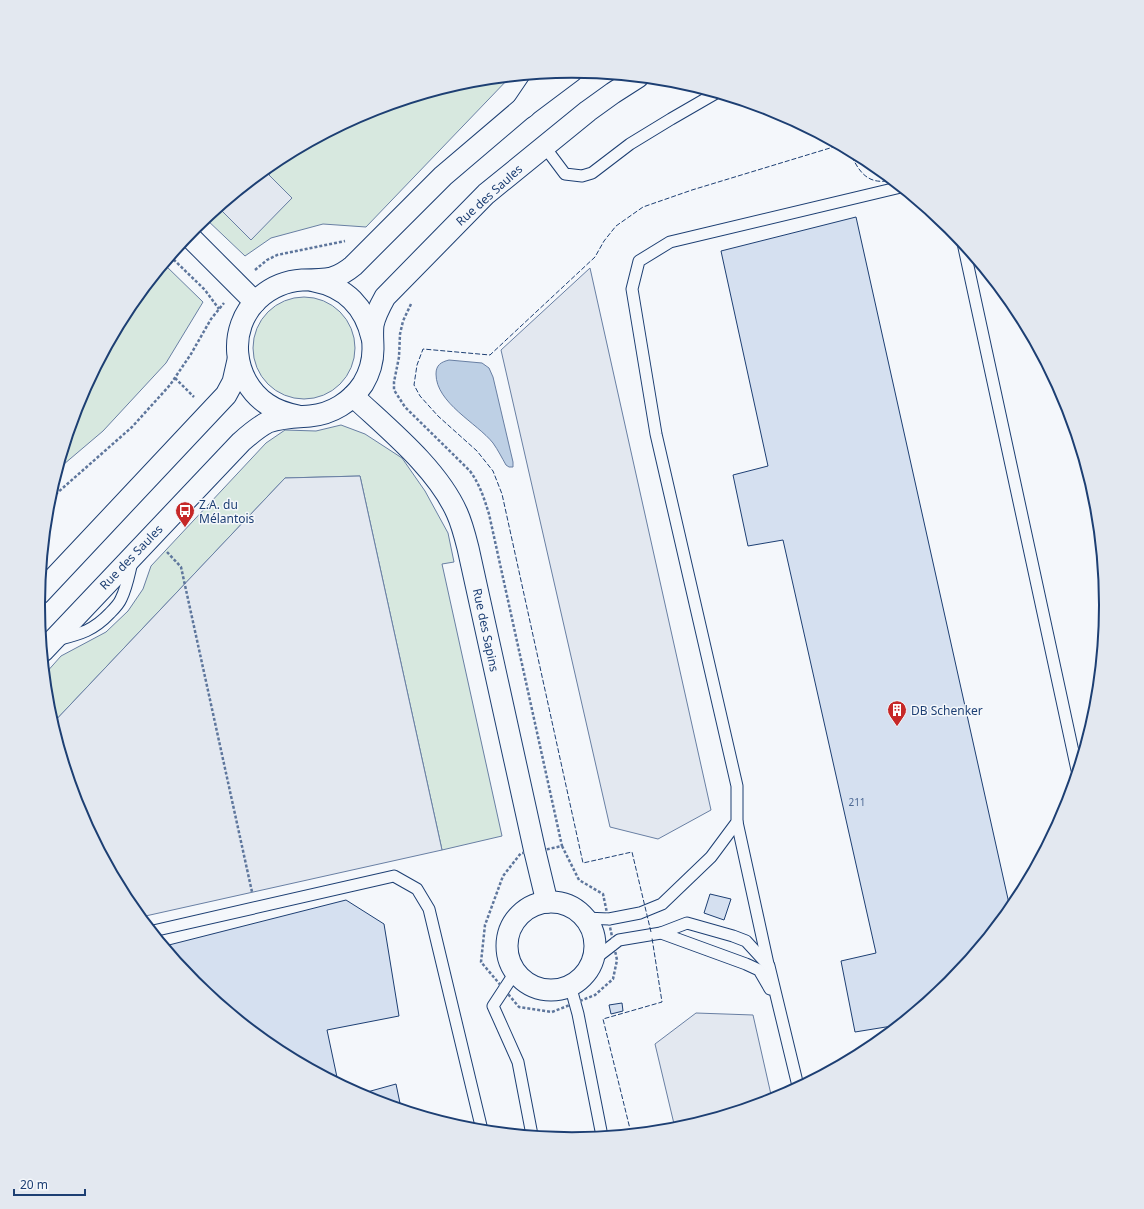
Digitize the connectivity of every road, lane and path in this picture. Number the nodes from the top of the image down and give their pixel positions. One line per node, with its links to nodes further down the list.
1 (561, 78): 5 (street, Rue des Saules)
2 (543, 79): 5 (highway)
3 (631, 81): 6 (street, Rue des Saules)
4 (711, 96): 6 (lane)
5 (524, 107): 9 (street, Rue des Saules)
6 (544, 146): 13 (street, Rue des Saules)
7 (896, 188): 26 (lane)
8 (192, 239): 14 (street)
9 (368, 251): 12 (street, Rue des Saules); 14 (path)
10 (965, 254): 25 (lane)
11 (174, 260): 16 (path)
12 (312, 281): 15 (street, Rue des Saules); 17 (street, Rue des Saules)
13 (400, 282): 17 (street, Rue des Saules); 27 (path)
14 (240, 287): 15 (street); 16 (path)
15 (255, 302): 18 (street, Rue des Saules)
16 (219, 309): 21 (path)
17 (372, 340): 19 (street, Rue des Saules)
18 (238, 360): 20 (street, Rue des Saules); 23 (street, Rue des Saules)
19 (353, 396): 20 (street, Rue des Saules); 28 (street, Rue des Sapins)
20 (299, 416): 22 (street, Rue des Saules)
21 (57, 493)
22 (151, 536): 24 (street, Rue des Saules); 30 (path)
23 (45, 587)
24 (47, 647)
25 (1075, 761)
26 (736, 822): 32 (lane); 37 (lane)
27 (562, 846): 28 (path); 32 (path)
28 (535, 852): 29 (street, Rue des Sapins); 39 (path)
29 (547, 902): 31 (street); 38 (street)
30 (256, 908): 33 (lane); 43 (lane)
31 (584, 918): 32 (lane); 36 (street)
32 (609, 919): 35 (path)
33 (158, 930)
34 (661, 933): 35 (lane); 37 (lane); 41 (lane)
35 (614, 944): 36 (lane); 40 (path)
36 (592, 961): 40 (street)
37 (769, 966): 41 (lane)
38 (516, 971): 39 (lane); 40 (street)
39 (503, 989): 40 (path); 44 (lane)
40 (573, 994): 45 (lane)
41 (777, 1001): 42 (lane)
42 (797, 1081)
43 (480, 1123)
44 (531, 1129)
45 (601, 1130)

